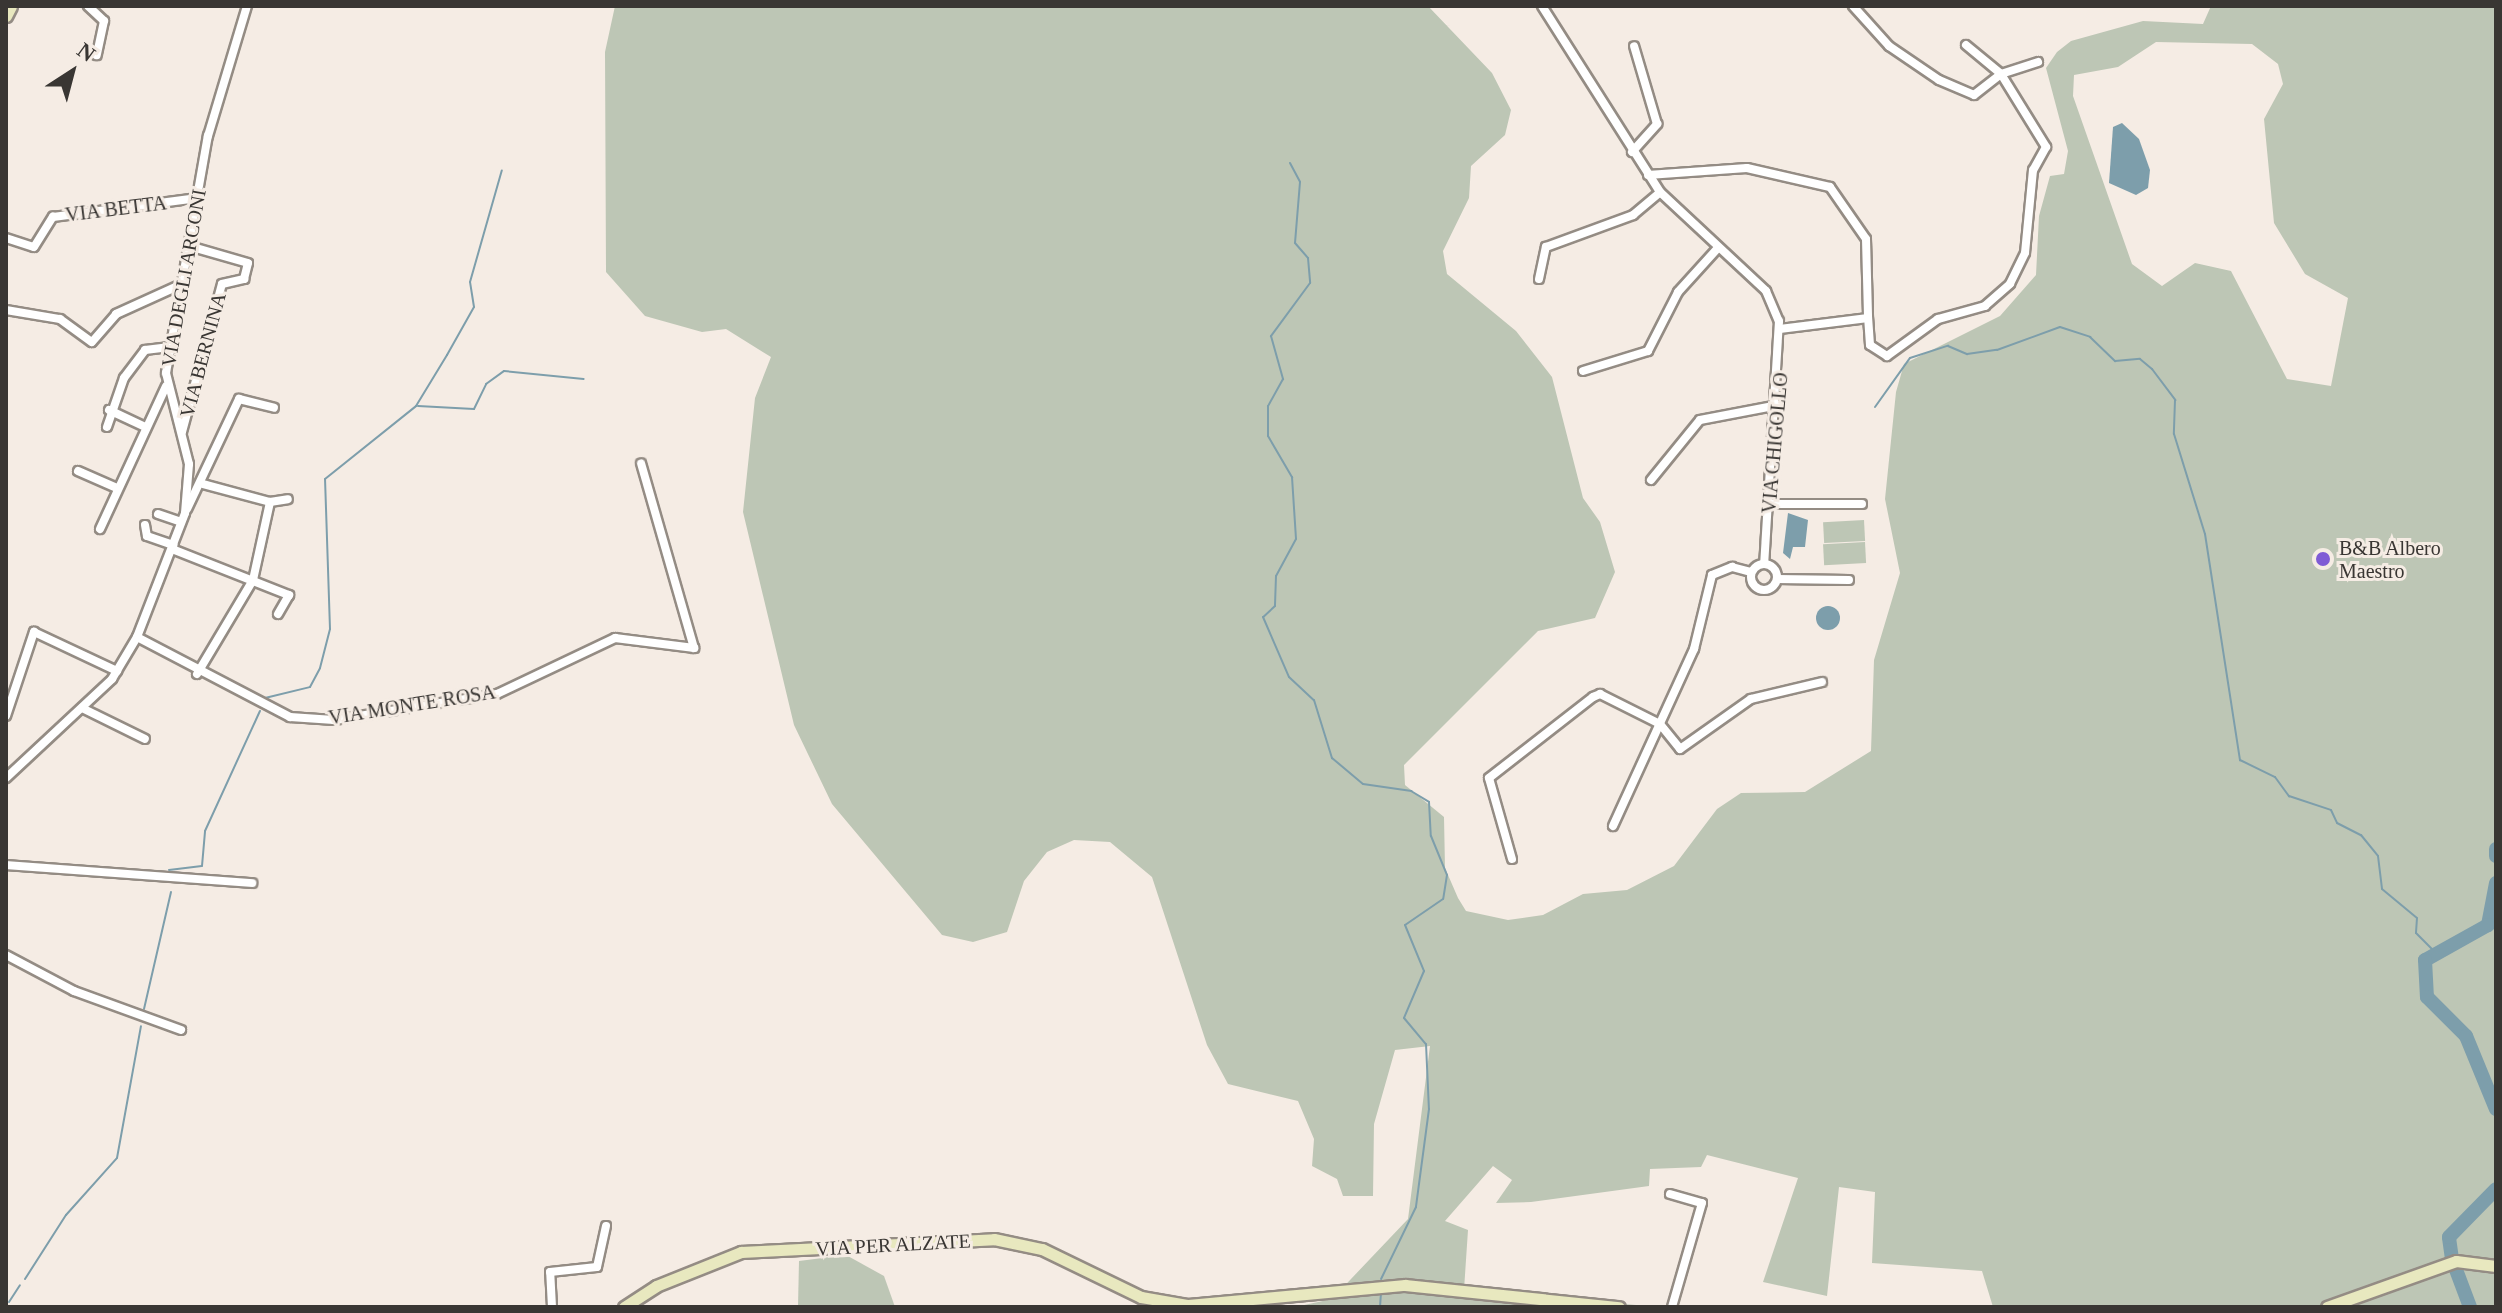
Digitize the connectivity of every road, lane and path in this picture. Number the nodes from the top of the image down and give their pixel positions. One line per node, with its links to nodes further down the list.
1 (11, 6): 6 (street)
2 (88, 6): 9 (street)
3 (247, 6): 15 (street, VIA DEGLI ARCONI)
4 (1542, 6): 12 (street)
5 (1853, 6): 11 (street)
6 (6, 16)
7 (1966, 45): 11 (street)
8 (1634, 46): 12 (street)
9 (97, 55)
10 (2038, 62): 11 (street)
11 (2001, 74): 22 (street)
12 (1632, 152): 13 (street)
13 (1648, 175): 14 (street); 22 (street)
14 (1660, 192): 18 (street); 19 (street)
15 (198, 198): 16 (street, VIA BETTA); 17 (street, VIA DEGLI ARCONI)
16 (6, 238)
17 (189, 246): 20 (street, VIA DEGLI ARCONI); 32 (street, VIA BERNINA)
18 (1717, 249): 23 (street); 25 (street)
19 (1539, 279)
20 (182, 284): 21 (street); 24 (street, VIA DEGLI ARCONI)
21 (6, 310)
22 (1868, 318): 23 (street)
23 (1779, 325): 27 (street, VIA CHIGOLLO)
24 (170, 347): 26 (street, VIA DEGLI ARCONI); 29 (street)
25 (1583, 371)
26 (166, 386): 30 (street); 32 (street, VIA DEGLI ARCONI)
27 (1779, 405): 35 (street); 40 (street, VIA CHIGOLLO)
28 (274, 408): 36 (street)
29 (109, 410): 30 (street); 31 (street)
30 (144, 426): 37 (street)
31 (107, 427)
32 (182, 433): 43 (street, VIA DEGLI ARCONI)
33 (641, 463): 55 (street, VIA MONTE ROSA)
34 (78, 471): 37 (street)
35 (1651, 480)
36 (203, 484): 39 (street); 43 (street)
37 (117, 488): 45 (street)
38 (288, 499): 39 (street)
39 (270, 502): 50 (street)
40 (1770, 504): 41 (street); 47 (street, VIA CHIGOLLO)
41 (1862, 504)
42 (158, 514): 43 (street)
43 (183, 518): 46 (street, VIA DEGLI ARCONI)
44 (145, 525): 46 (street)
45 (100, 529)
46 (173, 547): 50 (street); 53 (street, VIA DEGLI ARCONI)
47 (1764, 564): 48 (street); 49 (street)
48 (1751, 572): 49 (street); 59 (street)
49 (1777, 579): 51 (street)
50 (253, 580): 52 (street); 55 (street)
51 (1849, 580)
52 (278, 614)
53 (137, 637): 54 (street, VIA DEGLI ARCONI); 55 (street, VIA MONTE ROSA)
54 (117, 671): 57 (street, VIA DEGLI ARCONI); 58 (street)
55 (197, 674)
56 (1822, 682): 59 (street)
57 (82, 708): 60 (street); 61 (street, VIA DEGLI ARCONI)
58 (6, 716)
59 (1660, 724): 62 (street); 63 (street)
60 (145, 739)
61 (6, 778)
62 (1613, 826)
63 (1512, 859)
64 (6, 865): 65 (street)
65 (252, 883)
66 (6, 955): 67 (street)
67 (181, 1030)
68 (1670, 1194): 74 (street)
69 (606, 1226): 71 (street)
70 (2494, 1265): 75 (street)
71 (552, 1307)
72 (624, 1307): 73 (street, VIA PER ALZATE)
73 (1619, 1307)
74 (1672, 1307)
75 (2327, 1307)

